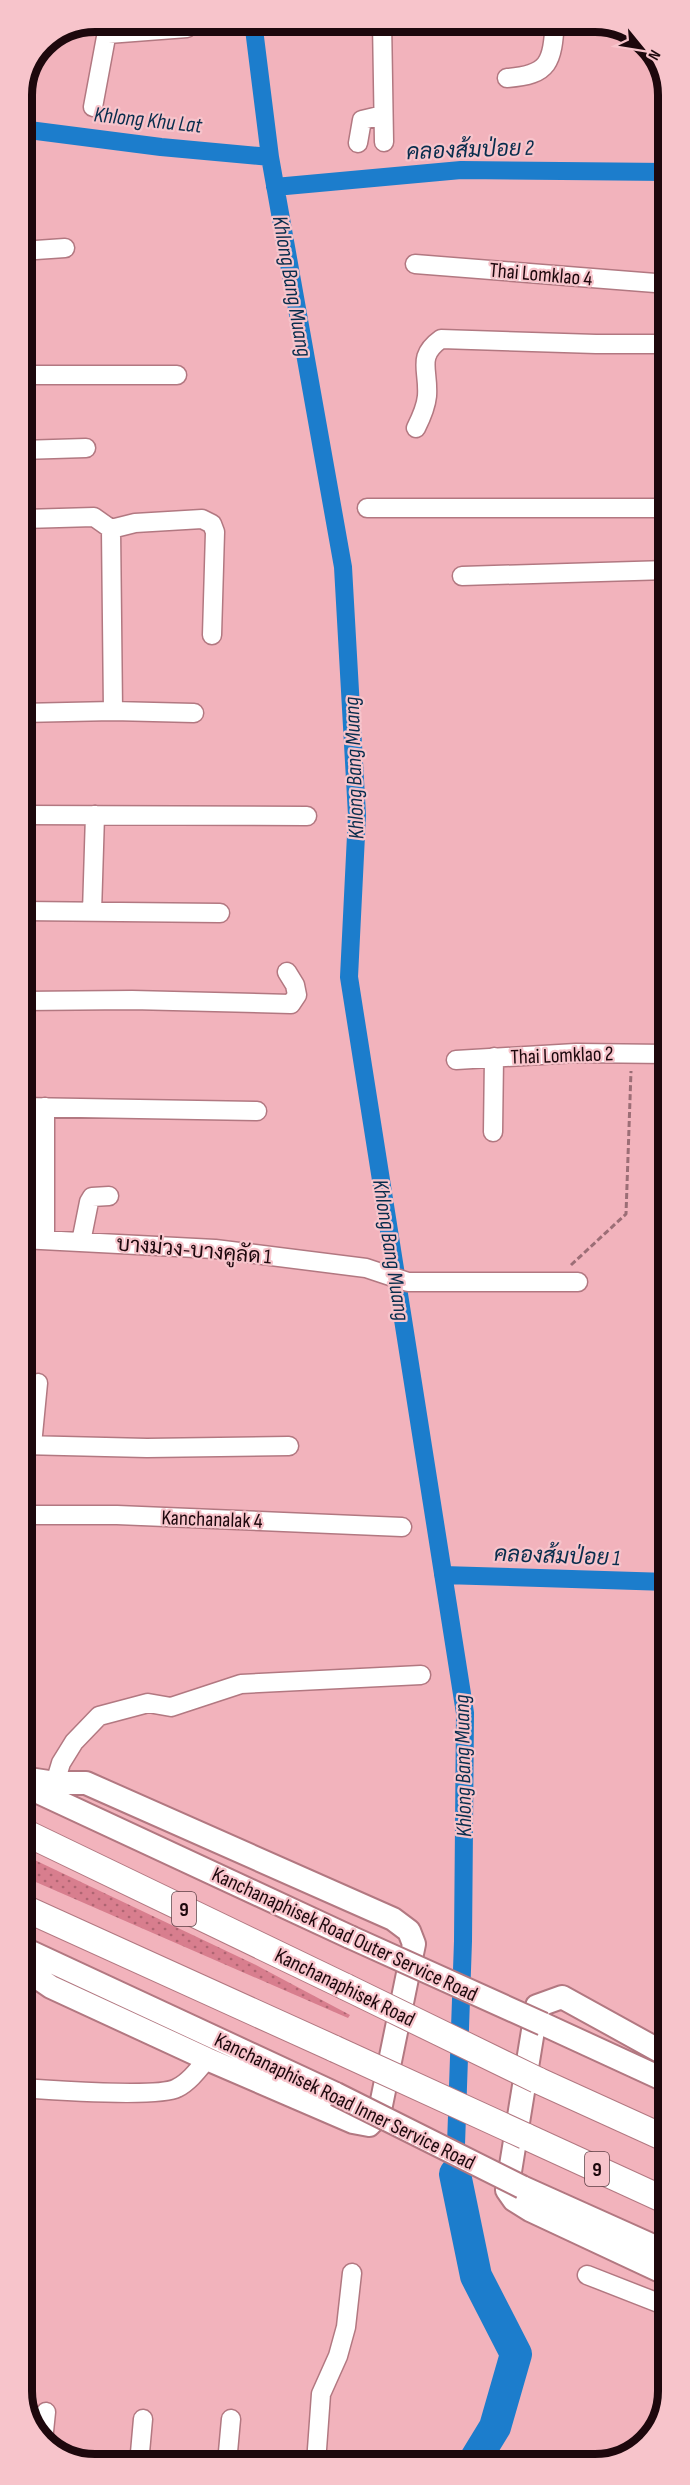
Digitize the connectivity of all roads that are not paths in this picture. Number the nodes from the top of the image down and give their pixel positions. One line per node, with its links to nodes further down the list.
1 (107, 32): 5 (street)
2 (382, 32): 6 (street)
3 (554, 32): 4 (street)
4 (507, 78)
5 (93, 106)
6 (383, 115): 7 (street); 8 (street)
7 (384, 142)
8 (358, 143)
9 (65, 248): 10 (street)
10 (32, 250)
11 (415, 264): 12 (street, Thai Lomklao 4)
12 (658, 283)
13 (658, 344): 16 (street)
14 (32, 375): 15 (street)
15 (177, 375)
16 (416, 428)
17 (86, 448): 18 (street)
18 (32, 450)
19 (367, 508): 20 (street)
20 (658, 508)
21 (32, 519): 22 (street)
22 (111, 529): 25 (street); 26 (street)
23 (658, 570): 24 (street)
24 (462, 576)
25 (212, 635)
26 (113, 711): 27 (street); 28 (street)
27 (194, 712)
28 (32, 713)
29 (32, 815): 30 (street)
30 (95, 815): 31 (street); 33 (street)
31 (307, 816)
32 (32, 911): 33 (street)
33 (92, 912): 34 (street)
34 (220, 913)
35 (287, 972): 36 (street)
36 (32, 1001)
37 (658, 1054): 38 (street, Thai Lomklao 2)
38 (494, 1057): 39 (street, Thai Lomklao 2); 43 (street)
39 (456, 1060)
40 (32, 1107): 41 (street)
41 (45, 1107): 42 (street); 46 (street)
42 (256, 1111)
43 (493, 1132)
44 (110, 1197): 47 (street)
45 (32, 1239): 46 (street, บางม่วง-บางคูลัด 1)
46 (45, 1240): 47 (street, บางม่วง-บางคูลัด 1)
47 (81, 1242): 48 (street, บางม่วง-บางคูลัด 1)
48 (578, 1282)
49 (38, 1383): 50 (street)
50 (32, 1417)
51 (32, 1445): 52 (street)
52 (289, 1446)
53 (32, 1515): 54 (street, Kanchanalak 4)
54 (402, 1527)
55 (421, 1676): 57 (street)
56 (32, 1780): 57 (main road)
57 (55, 1783): 64 (main road)
58 (32, 1790): 65 (main road, Kanchanaphisek Road Outer Service Road, bridge)
59 (32, 1836): 67 (highway, Kanchanaphisek Road / 9, bridge)
60 (32, 1912): 68 (highway, 9, bridge)
61 (32, 1953): 69 (main road, Kanchanaphisek Road Inner Service Road, bridge)
62 (32, 1974): 64 (main road)
63 (658, 2050): 70 (main road)
64 (207, 2059): 66 (street)
65 (658, 2077)
66 (32, 2088)
67 (658, 2135)
68 (658, 2197)
69 (658, 2248)
70 (658, 2270)
71 (352, 2273): 80 (street)
72 (586, 2275): 73 (street)
73 (658, 2303)
74 (46, 2412): 77 (street)
75 (143, 2419): 78 (street)
76 (231, 2419): 79 (street)
77 (44, 2428)
78 (140, 2453)
79 (228, 2453)
80 (317, 2453)

